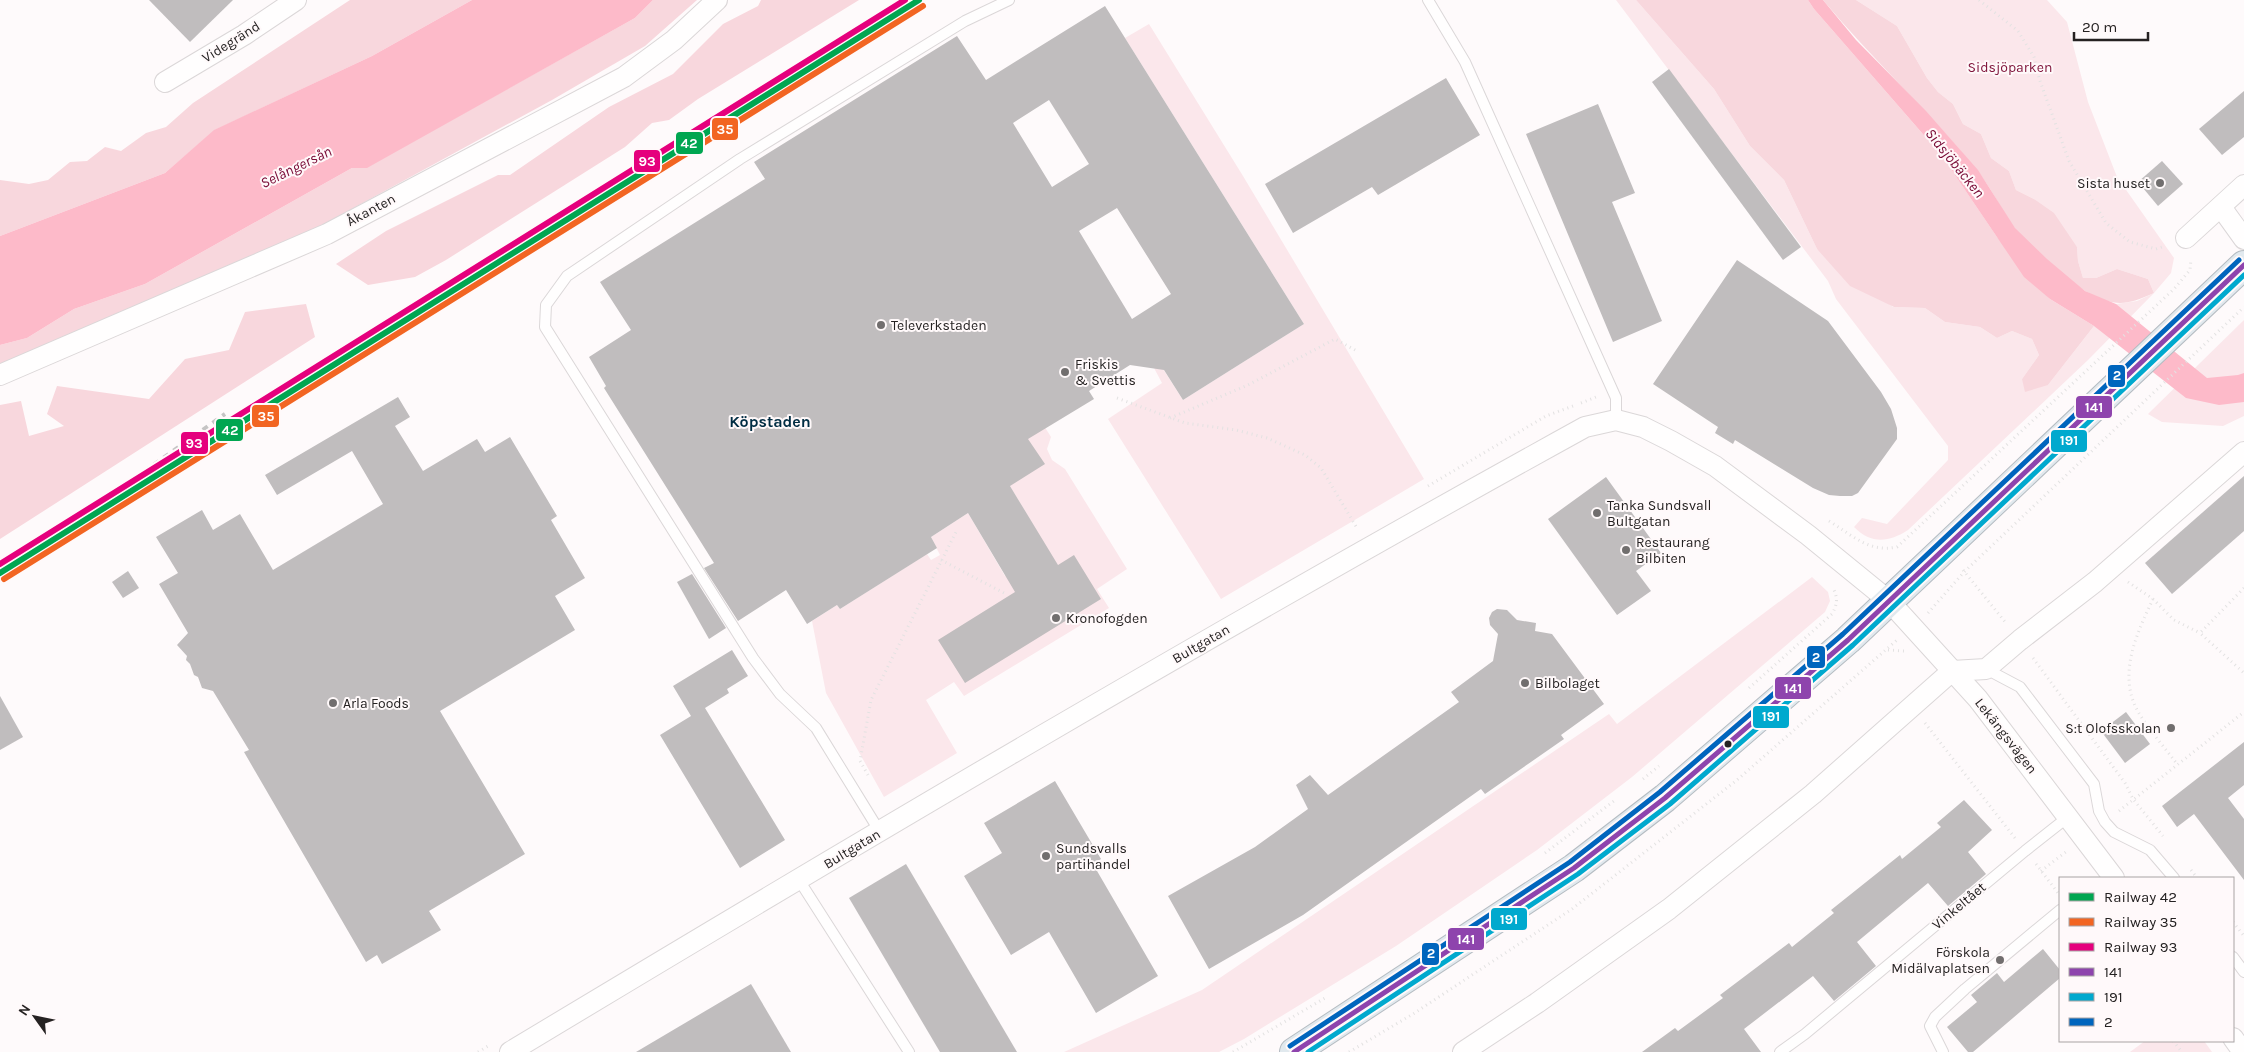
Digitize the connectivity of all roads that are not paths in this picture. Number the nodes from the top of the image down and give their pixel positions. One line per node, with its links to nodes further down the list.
1 (296, 0): 5 (street, Videgränd)
2 (717, 0): 11 (street, Åkanten)
3 (1009, 0): 18 (lane)
4 (1428, 0): 12 (lane)
5 (165, 82)
6 (2244, 185): 7 (street)
7 (2221, 207): 8 (street); 9 (street)
8 (2244, 239)
9 (2189, 247)
10 (2244, 265): 14 (highway)
11 (0, 376)
12 (1616, 420): 14 (street, Bultgatan); 18 (street, Bultgatan)
13 (2244, 452): 15 (street)
14 (1889, 602): 16 (street, Lekängsvägen); 28 (highway)
15 (1986, 669): 16 (street); 20 (lane)
16 (1952, 671): 17 (street, Lekängsvägen); 29 (street)
17 (2068, 818): 19 (street, Lekängsvägen); 30 (lane, Vinkeltået)
18 (880, 832): 21 (street, Bultgatan)
19 (2108, 876)
20 (2173, 877)
21 (798, 880): 26 (street, Bultgatan); 27 (lane)
22 (2059, 911): 31 (lane)
23 (2234, 958): 24 (lane)
24 (2244, 972)
25 (2234, 1039): 32 (street)
26 (503, 1047)
27 (909, 1052)
28 (1294, 1052)
29 (1463, 1052)
30 (1780, 1052)
31 (1943, 1052)
32 (2243, 1052)

